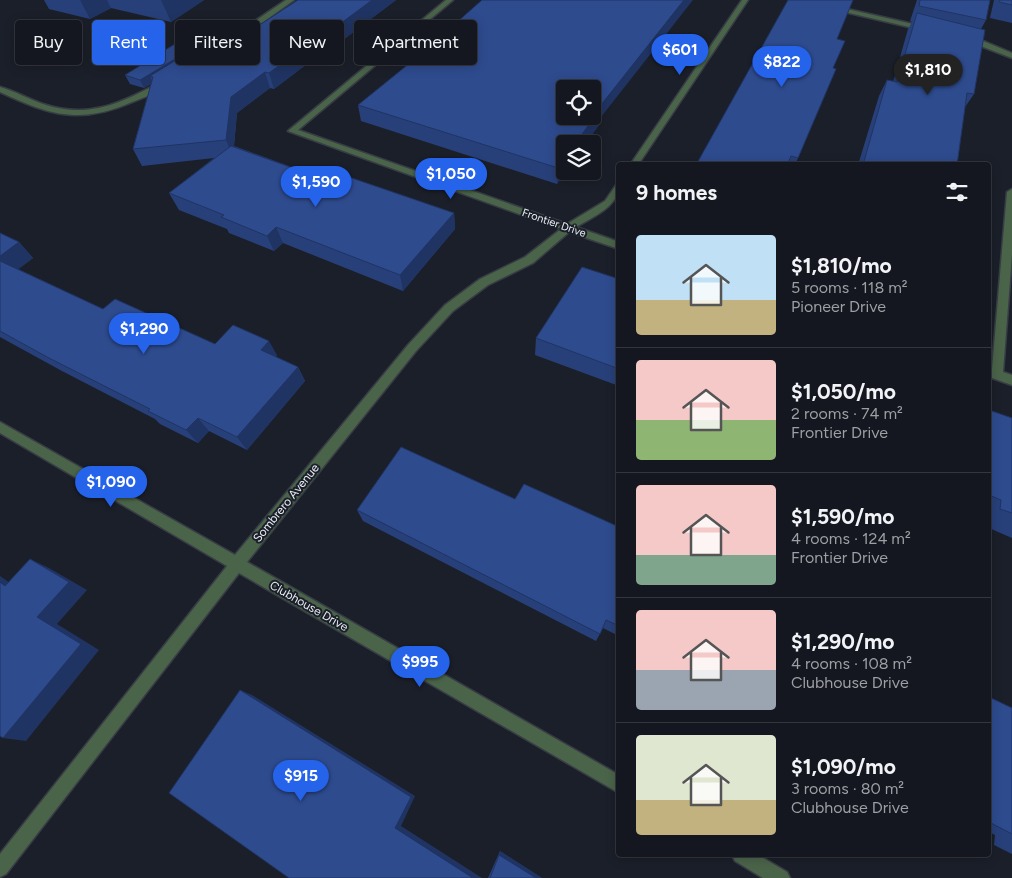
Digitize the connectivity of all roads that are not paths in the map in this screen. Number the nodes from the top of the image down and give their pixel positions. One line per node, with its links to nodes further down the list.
1 (291, 0): 5 (street)
2 (450, 0): 14 (street, Frontier Drive)
3 (745, 0): 11 (street)
4 (825, 6): 6 (street)
5 (260, 21)
6 (932, 30)
7 (960, 37): 8 (street)
8 (1012, 56)
9 (170, 81): 10 (street)
10 (0, 89)
11 (636, 162)
12 (616, 192): 14 (street, Sombrero Avenue)
13 (1012, 192): 16 (street)
14 (568, 228): 15 (street, Frontier Drive); 19 (street, Sombrero Avenue)
15 (616, 245)
16 (993, 374): 17 (street)
17 (1012, 380)
18 (0, 427): 19 (street, Clubhouse Drive)
19 (237, 564): 20 (street, Clubhouse Drive); 22 (street, Sombrero Avenue)
20 (616, 783)
21 (744, 857): 23 (street)
22 (0, 868)
23 (781, 878)

